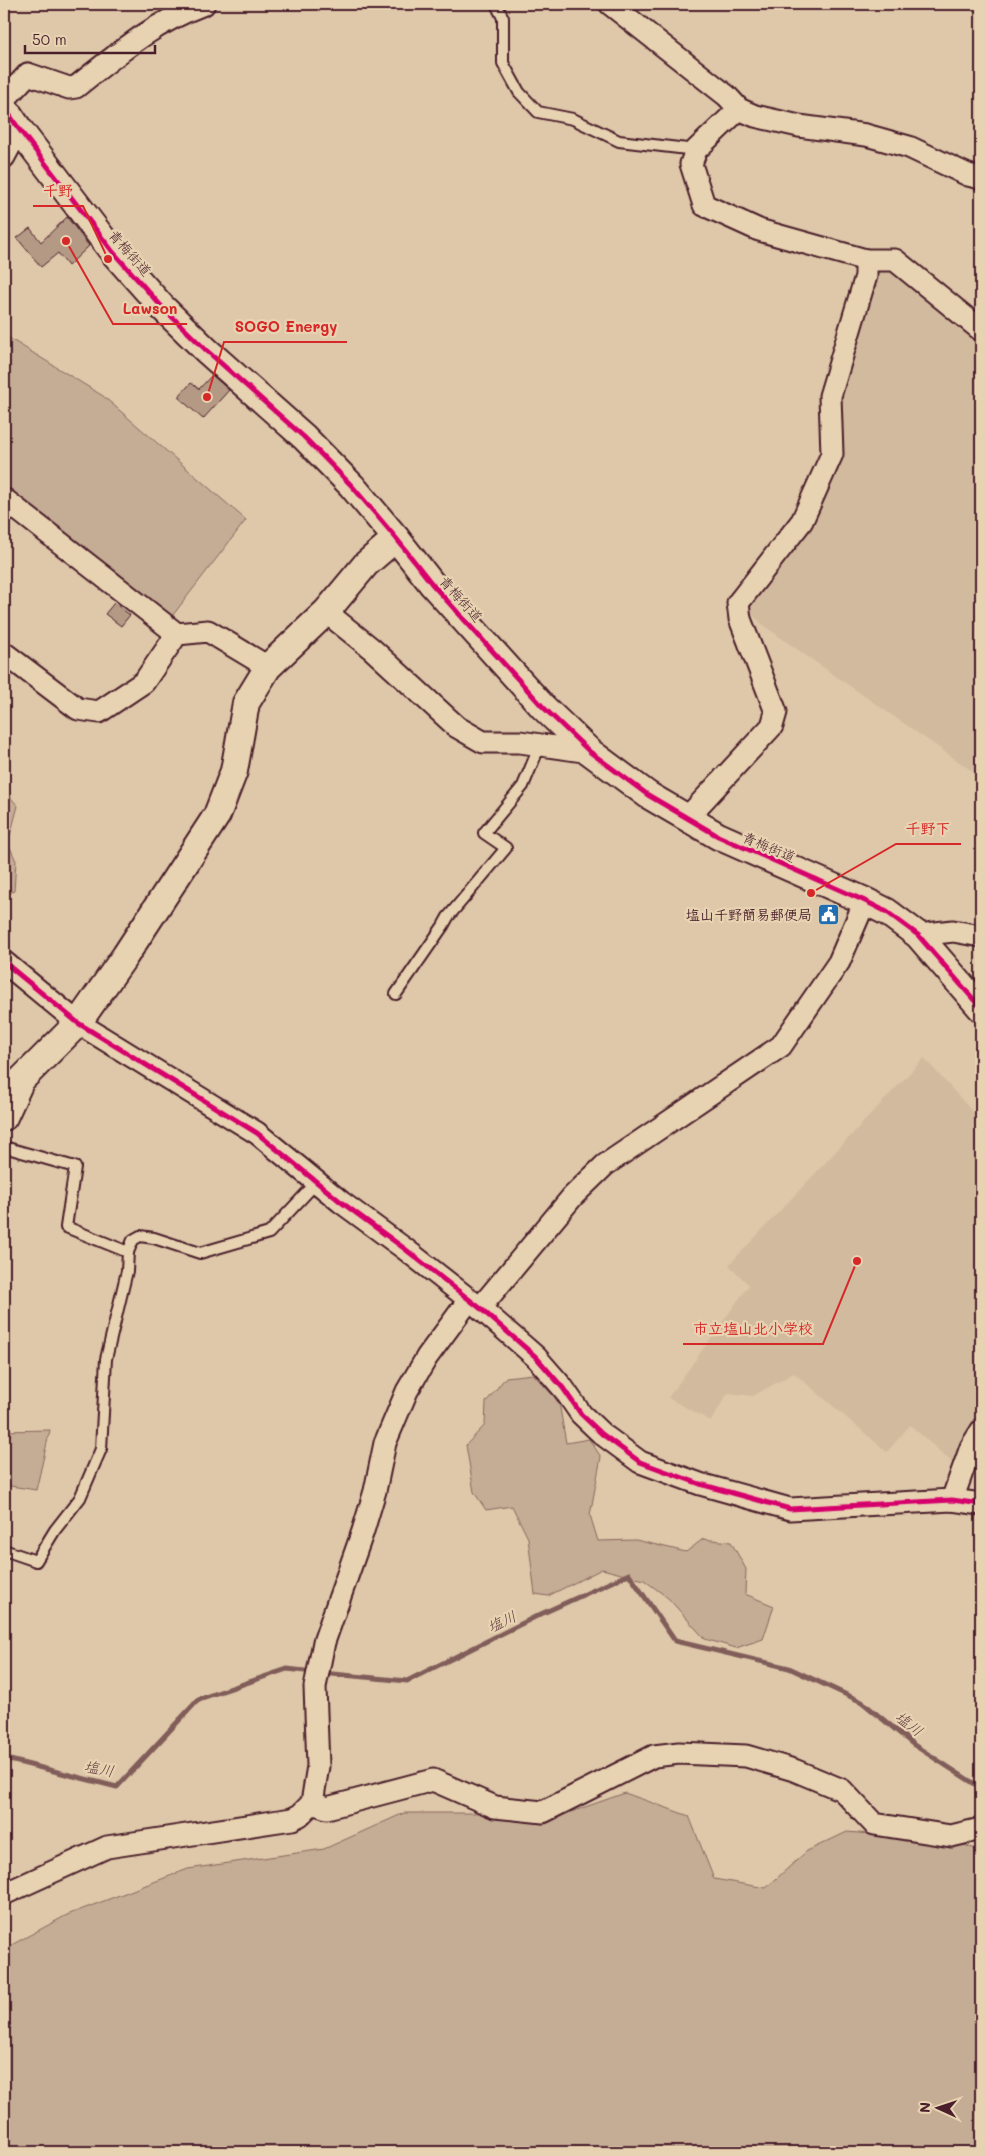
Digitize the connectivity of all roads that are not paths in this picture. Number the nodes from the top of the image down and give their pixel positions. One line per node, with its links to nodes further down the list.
1 (204, 4): 4 (street)
2 (496, 4): 8 (lane)
3 (610, 4): 6 (street)
4 (4, 100)
5 (4, 107): 7 (street, 青梅街道)
6 (740, 109): 8 (street); 10 (street)
7 (19, 129): 9 (street); 14 (street, 青梅街道)
8 (696, 150): 11 (street)
9 (4, 157)
10 (981, 178)
11 (866, 260): 12 (street); 21 (street)
12 (981, 330)
13 (4, 499): 16 (street)
14 (396, 538): 15 (street); 20 (street, 青梅街道)
15 (326, 612): 18 (street); 19 (street)
16 (177, 634): 17 (street); 18 (street)
17 (4, 653)
18 (268, 667): 28 (street)
19 (540, 745): 20 (street); 26 (lane)
20 (590, 752): 21 (street, 青梅街道)
21 (686, 818): 22 (street, 青梅街道)
22 (865, 900): 23 (street, 青梅街道); 33 (street)
23 (918, 935): 24 (street); 27 (street, 青梅街道)
24 (981, 936)
25 (4, 962): 28 (street)
26 (396, 994)
27 (981, 1008)
28 (78, 1022): 29 (street); 31 (street)
29 (4, 1116)
30 (4, 1146): 32 (lane)
31 (316, 1183): 32 (lane); 33 (street)
32 (128, 1252): 37 (lane)
33 (474, 1304): 35 (street); 38 (street)
34 (981, 1431): 35 (street)
35 (952, 1500): 36 (street)
36 (981, 1504)
37 (4, 1550)
38 (312, 1803): 39 (street); 40 (street)
39 (981, 1829)
40 (4, 1894)

